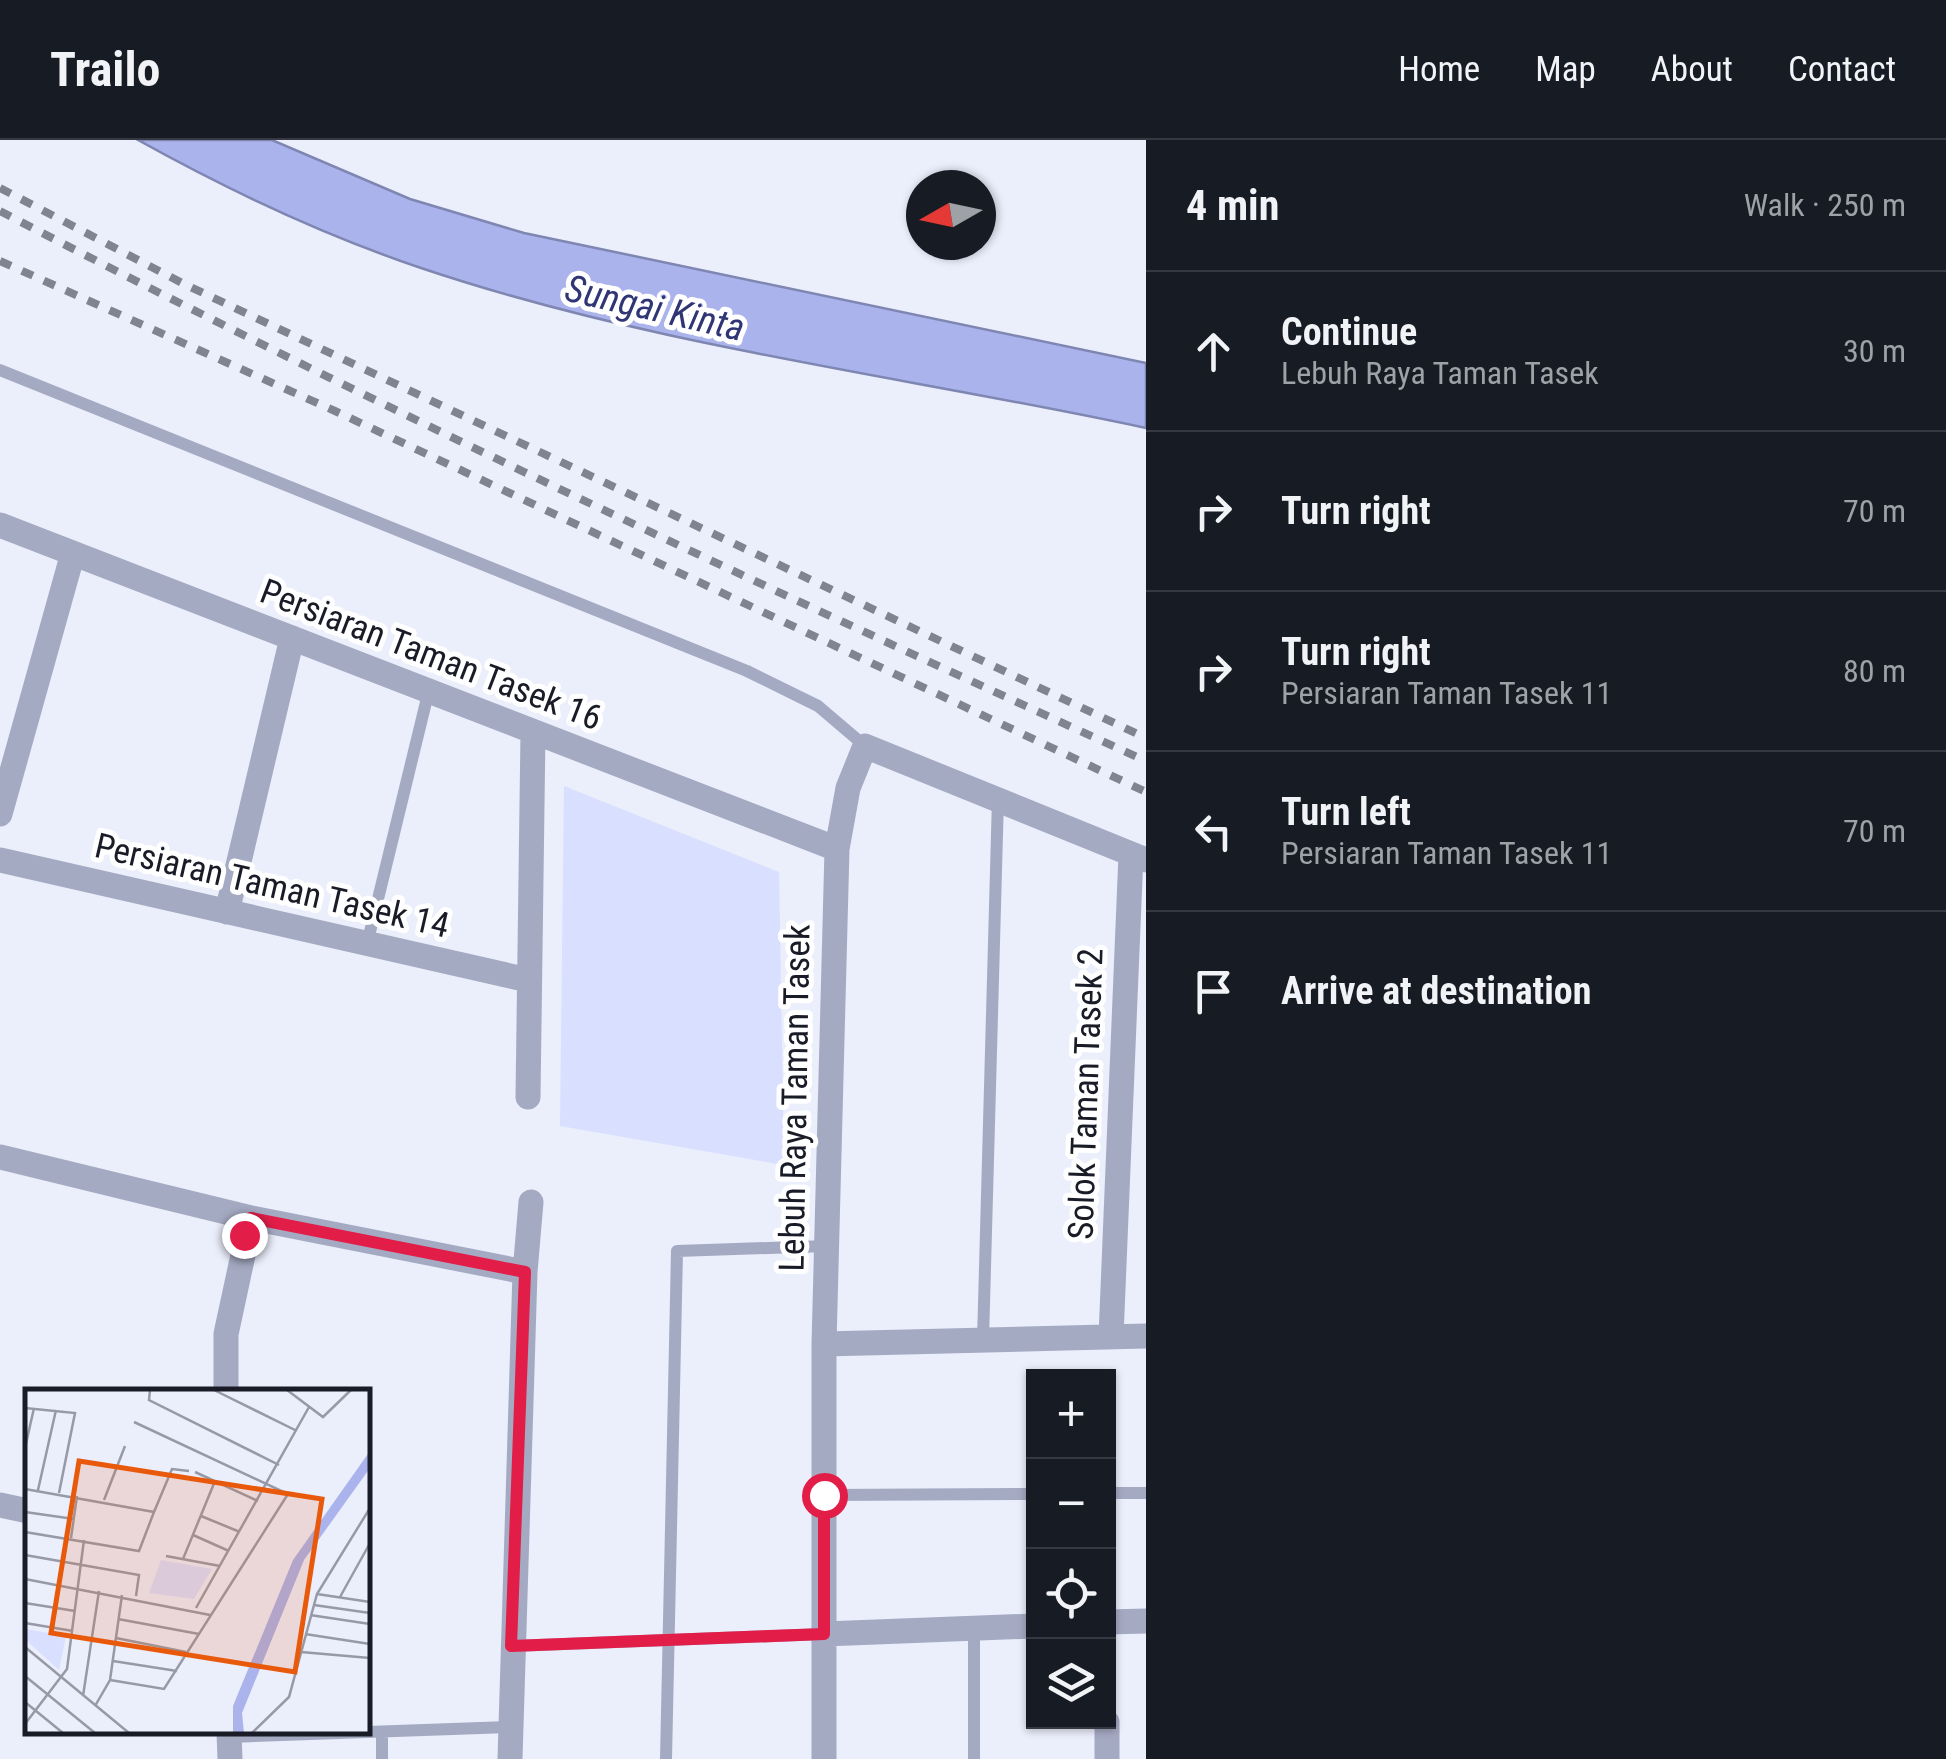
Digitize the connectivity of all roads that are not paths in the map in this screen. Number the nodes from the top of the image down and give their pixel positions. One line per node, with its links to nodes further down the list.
1 (0, 370): 7 (lane)
2 (0, 525): 3 (street, Persiaran Taman Tasek 16)
3 (73, 553): 4 (street, Persiaran Taman Tasek 16); 9 (street)
4 (292, 638): 5 (street, Persiaran Taman Tasek 16); 13 (street)
5 (428, 694): 6 (street, Persiaran Taman Tasek 16); 14 (lane)
6 (533, 732): 10 (street, Persiaran Taman Tasek 16); 15 (street)
7 (865, 746): 8 (street); 10 (street, Lebuh Raya Taman Tasek)
8 (998, 798): 11 (street); 24 (lane)
9 (0, 814)
10 (836, 850): 20 (street, Lebuh Raya Taman Tasek)
11 (1139, 857): 23 (street, Solok Taman Tasek 2)
12 (0, 860): 13 (street, Persiaran Taman Tasek 14)
13 (227, 912): 14 (street, Persiaran Taman Tasek 14)
14 (366, 944): 15 (street, Persiaran Taman Tasek 14)
15 (528, 980): 16 (street)
16 (528, 1097)
17 (0, 1157): 19 (street)
18 (531, 1202): 21 (street)
19 (251, 1218): 21 (street); 26 (street)
20 (827, 1246): 25 (street, Lebuh Raya Taman Tasek); 39 (lane)
21 (525, 1272): 38 (street)
22 (1146, 1336): 23 (street)
23 (1111, 1337): 24 (street)
24 (983, 1340): 25 (street)
25 (824, 1344): 30 (street, Lebuh Raya Taman Tasek)
26 (226, 1389)
27 (1146, 1493): 29 (lane)
28 (1026, 1494): 30 (lane)
29 (1116, 1494)
30 (824, 1495): 37 (street, Lebuh Raya Taman Tasek)
31 (0, 1505): 32 (street)
32 (25, 1510)
33 (1146, 1621): 34 (street)
34 (1116, 1622)
35 (1026, 1626): 36 (street)
36 (974, 1629): 37 (street); 50 (lane)
37 (824, 1634): 39 (lane); 49 (street, Lebuh Raya Taman Tasek)
38 (511, 1636): 39 (lane); 40 (street)
39 (665, 1640): 48 (lane)
40 (509, 1727): 42 (lane); 47 (street)
41 (1107, 1729): 51 (street)
42 (382, 1732): 43 (lane); 46 (lane)
43 (370, 1733)
44 (352, 1734): 45 (lane)
45 (230, 1742)
46 (382, 1759)
47 (510, 1759)
48 (666, 1759)
49 (824, 1759)
50 (974, 1759)
51 (1107, 1759)

